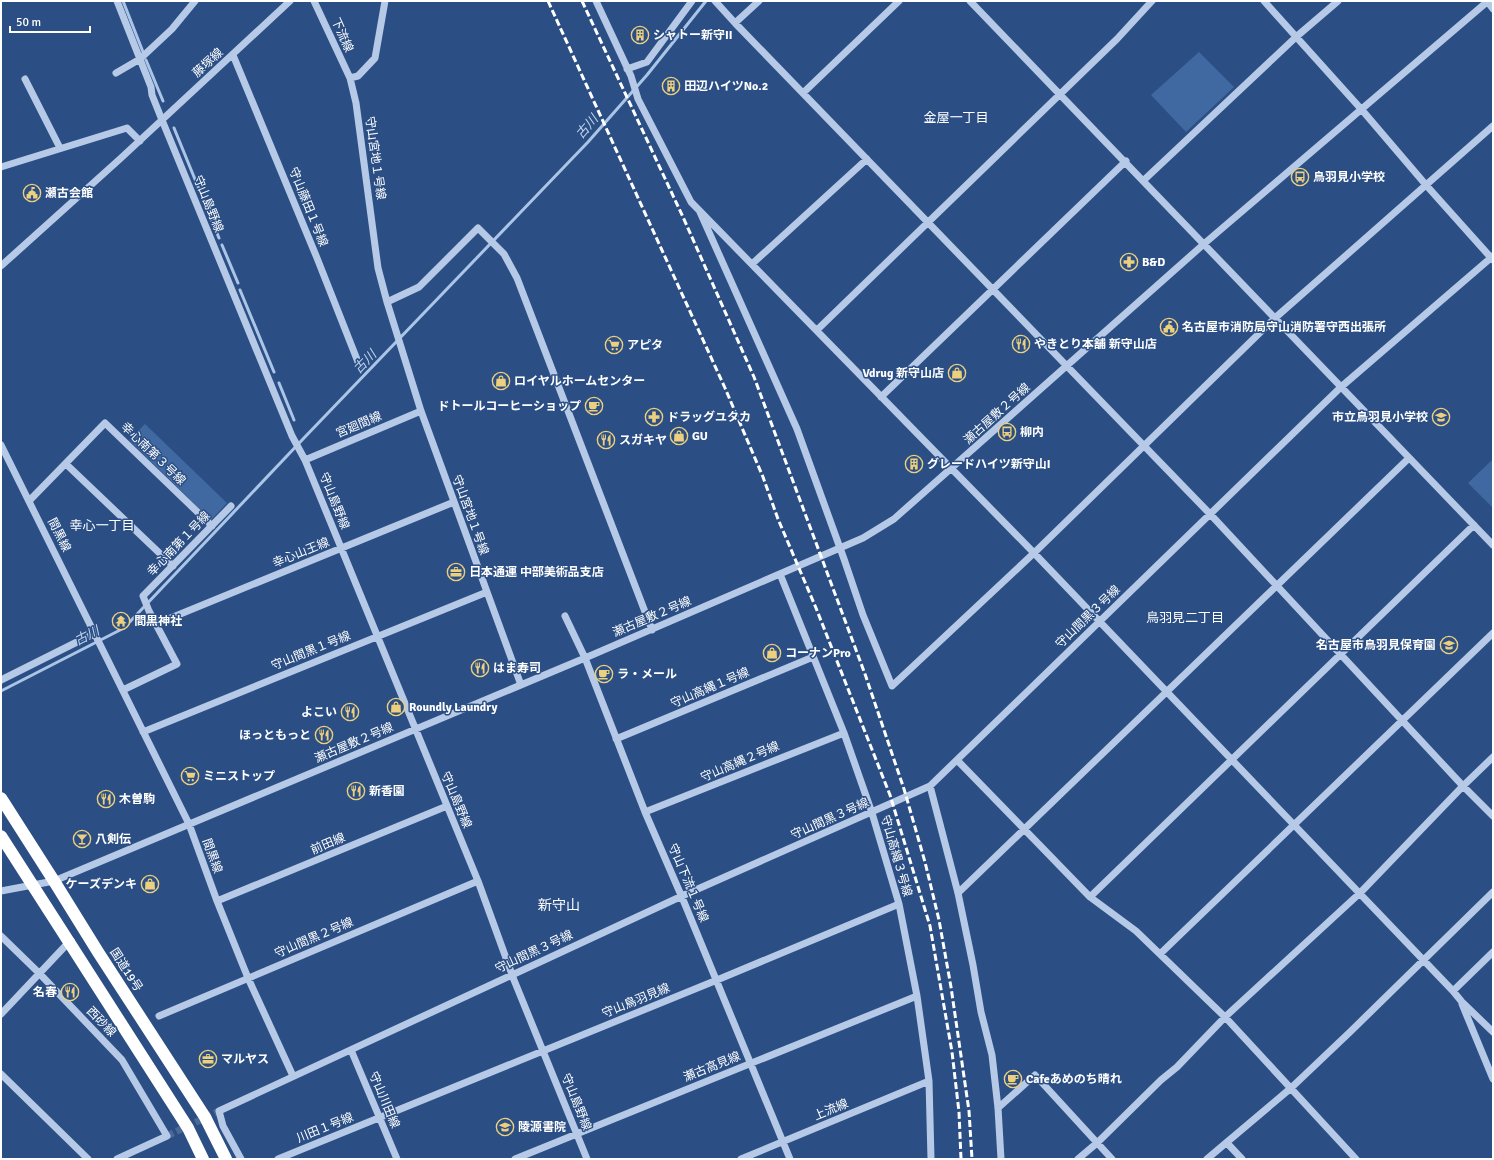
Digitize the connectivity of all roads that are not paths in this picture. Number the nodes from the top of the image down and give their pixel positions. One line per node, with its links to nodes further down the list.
1 (117, 1): 20 (street, 守山島野線)
2 (195, 1): 20 (street)
3 (290, 1): 19 (street, 藤塚線)
4 (314, 1): 23 (street, 下流線)
5 (385, 1): 23 (street)
6 (596, 1): 21 (street)
7 (692, 1): 21 (street)
8 (715, 1): 17 (street)
9 (759, 1): 17 (street)
10 (899, 1): 25 (street)
11 (972, 1): 26 (street)
12 (1264, 1): 18 (street)
13 (1338, 1): 18 (street)
14 (1487, 1): 16 (street); 27 (street, 瀬古屋敷２号線)
15 (1149, 2): 26 (street)
16 (1493, 9)
17 (735, 23): 25 (street)
18 (1296, 37): 27 (street); 35 (street)
19 (233, 55): 28 (street, 藤塚線); 48 (street, 守山藤田１号線)
20 (140, 59): 22 (street); 28 (street, 守山島野線)
21 (627, 69): 37 (street)
22 (116, 73)
23 (350, 78): 44 (street, 守山宮地１号線)
24 (25, 79): 31 (street)
25 (803, 93): 32 (street)
26 (1060, 94): 33 (street); 38 (street)
27 (1362, 110): 36 (street); 39 (street, 瀬古屋敷２号線)
28 (162, 120): 30 (street, 藤塚線); 55 (street, 守山島野線)
29 (1493, 126): 36 (street)
30 (140, 141): 31 (street); 42 (street, 藤塚線)
31 (60, 148): 34 (street)
32 (866, 159): 38 (street); 41 (street)
33 (1126, 161): 35 (street); 43 (street)
34 (1, 167)
35 (1144, 180): 39 (street)
36 (1426, 185): 40 (street); 45 (street)
37 (698, 208): 41 (street); 66 (street)
38 (928, 222): 43 (street); 46 (street)
39 (1205, 243): 45 (street); 47 (street, 瀬古屋敷２号線)
40 (1492, 258): 49 (street, 守山間黒３号線)
41 (752, 264): 46 (street)
42 (1, 266)
43 (992, 289): 47 (street); 50 (street)
44 (387, 302): 51 (street, 守山宮地１号線); 75 (street)
45 (1274, 318): 49 (street); 53 (street)
46 (817, 330): 50 (street)
47 (1067, 366): 53 (street); 57 (street, 瀬古屋敷２号線)
48 (360, 367)
49 (1341, 387): 54 (street); 61 (street, 守山間黒３号線)
50 (881, 397): 57 (street)
51 (420, 411): 55 (street, 宮廻間線); 59 (street, 守山宮地１号線)
52 (1, 445): 58 (street, 間黒線)
53 (1145, 446): 61 (street); 67 (street)
54 (1409, 458): 62 (street); 70 (street)
55 (305, 460): 65 (street, 守山島野線)
56 (66, 464): 58 (street, 幸心南第３号線); 63 (street, 幸心南第３号線); 68 (street)
57 (951, 469): 66 (street, 瀬古屋敷２号線); 67 (street)
58 (29, 501): 77 (street, 間黒線)
59 (454, 502): 65 (street, 幸心山王線); 71 (street, 守山宮地１号線)
60 (231, 506): 63 (street, 幸心南第１号線)
61 (1211, 514): 70 (street); 73 (street, 守山間黒３号線)
62 (1474, 525): 64 (street); 79 (street)
63 (212, 526): 68 (street, 幸心南第１号線)
64 (1493, 545)
65 (341, 548): 74 (street, 幸心山王線); 78 (street, 守山島野線)
66 (840, 548): 67 (street); 69 (street, 瀬古屋敷２号線)
67 (1034, 553): 73 (street)
68 (173, 566): 74 (street, 幸心南第１号線)
69 (780, 574): 75 (street, 瀬古屋敷２号線); 80 (street, 守山高縄３号線)
70 (1277, 586): 79 (street); 85 (street)
71 (487, 592): 78 (street, 守山間黒１号線); 83 (street, 守山宮地１号線)
72 (566, 616): 81 (street, 守山下流１号線)
73 (1100, 622): 85 (street); 92 (street, 守山間黒３号線)
74 (156, 624): 84 (street)
75 (652, 630): 81 (street, 瀬古屋敷２号線)
76 (1493, 633): 86 (street)
77 (96, 634): 82 (street); 84 (street, 間黒線)
78 (377, 636): 87 (street, 守山島野線); 88 (street, 守山間黒１号線)
79 (1340, 655): 86 (street); 93 (street)
80 (813, 657): 89 (street, 守山高縄３号線); 90 (street, 守山高縄１号線)
81 (584, 658): 83 (street, 瀬古屋敷２号線); 90 (street, 守山下流１号線)
82 (1, 680)
83 (521, 685): 87 (street, 瀬古屋敷２号線)
84 (123, 690): 88 (street, 間黒線)
85 (1167, 692): 93 (street); 103 (street)
86 (1402, 721): 95 (street); 102 (street)
87 (415, 729): 97 (street, 守山島野線); 101 (street, 瀬古屋敷２号線)
88 (143, 732): 101 (street, 間黒線)
89 (844, 733): 98 (street, 守山高縄２号線); 99 (street, 守山高縄３号線)
90 (616, 739): 98 (street, 守山下流１号線)
91 (1493, 757): 95 (street)
92 (956, 760): 94 (street, 守山間黒３号線); 103 (street)
93 (1232, 760): 102 (street); 113 (street)
94 (930, 786): 99 (street, 守山間黒３号線); 110 (street)
95 (1463, 786): 100 (street); 111 (street)
96 (1, 798): 105 (highway, 国道19号)
97 (447, 806): 106 (street, 守山島野線); 114 (street, 前田線)
98 (645, 812): 112 (street, 守山下流１号線)
99 (872, 813): 112 (street, 守山間黒３号線); 115 (street, 守山高縄３号線)
100 (1493, 816)
101 (189, 824): 105 (street, 瀬古屋敷２号線); 114 (street, 間黒線)
102 (1294, 825): 111 (street); 119 (street)
103 (1025, 829): 110 (street); 113 (street)
104 (1, 836): 107 (highway)
105 (54, 881): 107 (street, 瀬古屋敷２号線); 149 (highway, 国道19号, bridge)
106 (478, 881): 122 (street, 守山島野線); 123 (street, 守山間黒２号線)
107 (32, 884): 108 (street, 瀬古屋敷２号線); 117 (highway)
108 (1, 891)
109 (1493, 892): 120 (street)
110 (958, 893): 140 (street)
111 (1360, 893): 120 (street); 130 (street)
112 (682, 896): 122 (street, 守山間黒３号線); 124 (street, 守山下流１号線)
113 (1090, 897): 119 (street)
114 (217, 902): 123 (street, 間黒線)
115 (899, 904): 124 (street, 守山鳥羽見線); 126 (street, 守山高縄３号線)
116 (1, 936): 121 (street, 西砂線)
117 (69, 942): 121 (street); 148 (highway, bridge)
118 (1493, 952): 125 (street)
119 (1160, 954): 130 (street)
120 (1423, 960): 125 (street); 139 (street)
121 (39, 973): 128 (street); 147 (street, 西砂線)
122 (512, 975): 132 (street, 守山間黒３号線); 133 (street, 守山島野線)
123 (248, 978): 129 (street, 守山間黒２号線); 136 (street, 間黒線)
124 (717, 980): 133 (street, 守山鳥羽見線); 134 (street, 守山下流１号線)
125 (1453, 991): 127 (street)
126 (917, 996): 134 (street, 瀬古高見線); 138 (street, 守山高縄３号線)
127 (1462, 1002): 131 (street); 137 (street)
128 (1, 1014)
129 (159, 1016)
130 (1225, 1017): 139 (street); 144 (street)
131 (1493, 1032)
132 (351, 1050): 136 (street, 守山間黒３号線); 141 (street, 守山川田線)
133 (544, 1050): 141 (street, 守山鳥羽見線); 142 (street, 守山島野線)
134 (751, 1063): 142 (street, 瀬古高見線); 143 (street, 守山下流１号線)
135 (1, 1074): 146 (street)
136 (293, 1076): 150 (street, 守山間黒３号線)
137 (1493, 1079)
138 (929, 1080): 143 (street, 上流線); 157 (street, 守山高縄３号線)
139 (1291, 1088): 145 (street); 163 (street)
140 (998, 1108): 144 (street); 158 (street)
141 (379, 1117): 151 (street, 川田１号線); 152 (street, 守山川田線)
142 (578, 1133): 153 (street, 瀬古高見線); 154 (street, 守山島野線)
143 (783, 1142): 155 (street, 上流線); 156 (street, 守山下流１号線)
144 (1097, 1143): 159 (street); 160 (street)
145 (1227, 1143): 161 (street); 162 (street)
146 (88, 1159)
147 (117, 1159)
148 (203, 1159)
149 (226, 1159)
150 (242, 1159)
151 (278, 1159)
152 (397, 1159)
153 (515, 1159)
154 (588, 1159)
155 (741, 1159)
156 (790, 1159)
157 (931, 1159)
158 (1002, 1159)
159 (1078, 1159)
160 (1112, 1159)
161 (1207, 1159)
162 (1242, 1159)
163 (1356, 1159)

